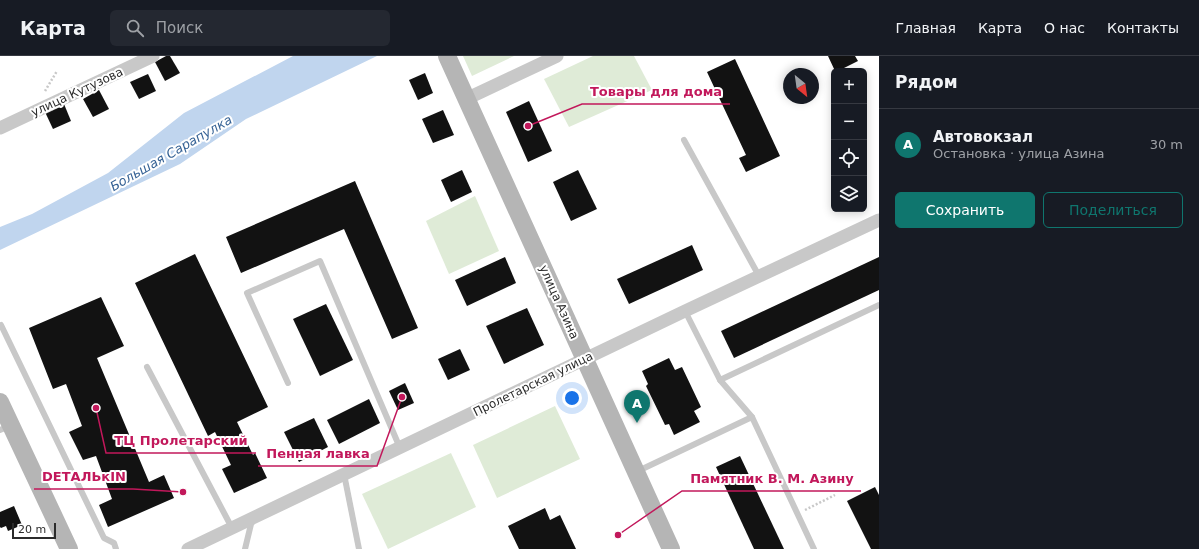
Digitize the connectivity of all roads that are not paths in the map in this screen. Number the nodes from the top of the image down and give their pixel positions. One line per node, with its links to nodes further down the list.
1 (153, 56): 5 (street, улица Кутузова)
2 (557, 56): 4 (street)
3 (448, 58): 4 (main road, улица Азина)
4 (466, 99): 12 (main road, улица Азина)
5 (0, 128)
6 (684, 140): 8 (lane)
7 (879, 220): 8 (street, Пролетарская улица)
8 (759, 276): 10 (street, Пролетарская улица)
9 (879, 305): 14 (lane)
10 (685, 311): 12 (street, Пролетарская улица); 14 (lane)
11 (1, 325): 25 (lane)
12 (585, 359): 19 (street, Пролетарская улица); 20 (main road, улица Азина)
13 (147, 367): 23 (lane)
14 (720, 380): 17 (lane)
15 (288, 382): 19 (lane)
16 (0, 402): 18 (main road)
17 (752, 417): 20 (lane); 30 (lane)
18 (6, 428): 24 (main road)
19 (400, 448): 21 (street, Пролетарская улица)
20 (636, 472): 29 (main road, улица Азина)
21 (344, 474): 22 (street, Пролетарская улица); 28 (lane)
22 (252, 518): 23 (street, Пролетарская улица); 27 (lane)
23 (232, 528): 26 (street, Пролетарская улица)
24 (69, 549)
25 (116, 549)
26 (188, 549)
27 (245, 549)
28 (359, 549)
29 (671, 549)
30 (814, 549)

